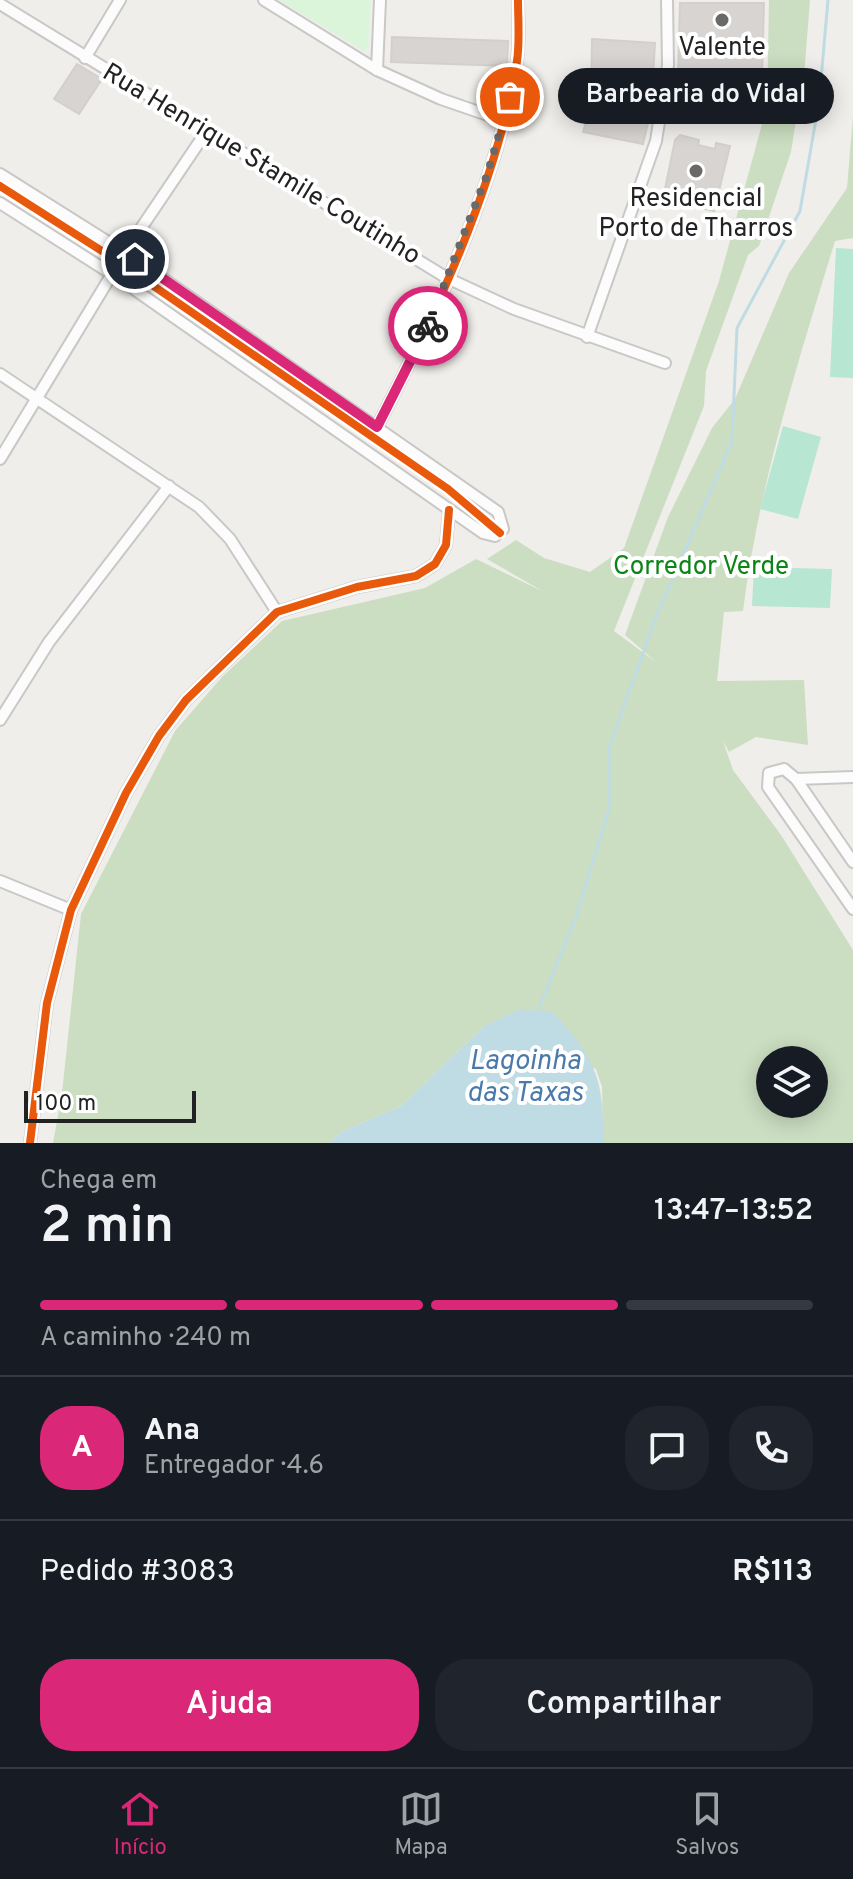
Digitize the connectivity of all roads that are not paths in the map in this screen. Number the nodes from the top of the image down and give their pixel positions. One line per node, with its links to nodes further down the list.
1 (120, 0): 7 (street)
2 (264, 0): 8 (street)
3 (380, 0): 8 (street)
4 (518, 0): 9 (street)
5 (667, 0): 17 (street)
6 (0, 4): 7 (street, Rua Henrique Stamile Coutinho)
7 (85, 58): 10 (street, Rua Henrique Stamile Coutinho)
8 (377, 70): 9 (street)
9 (505, 121): 16 (street)
10 (206, 132): 13 (street); 16 (street, Rua Henrique Stamile Coutinho)
11 (0, 174): 13 (street)
12 (0, 203): 15 (street)
13 (125, 252): 14 (street); 15 (street)
14 (135, 259): 15 (street); 21 (street)
15 (115, 276): 20 (street); 24 (street)
16 (447, 278): 17 (street, Rua Henrique Stamile Coutinho); 21 (street)
17 (587, 337): 18 (street, Rua Henrique Stamile Coutinho)
18 (665, 363)
19 (0, 374): 20 (street)
20 (38, 399): 22 (street); 23 (street)
21 (377, 427): 24 (street)
22 (0, 459)
23 (169, 486): 25 (street); 26 (street)
24 (449, 510): 25 (street)
25 (277, 612): 32 (street)
26 (0, 720)
27 (853, 777): 28 (street)
28 (796, 779): 29 (street); 31 (street)
29 (853, 862)
30 (0, 881): 32 (street)
31 (853, 909)
32 (71, 910): 33 (street)
33 (30, 1143)

